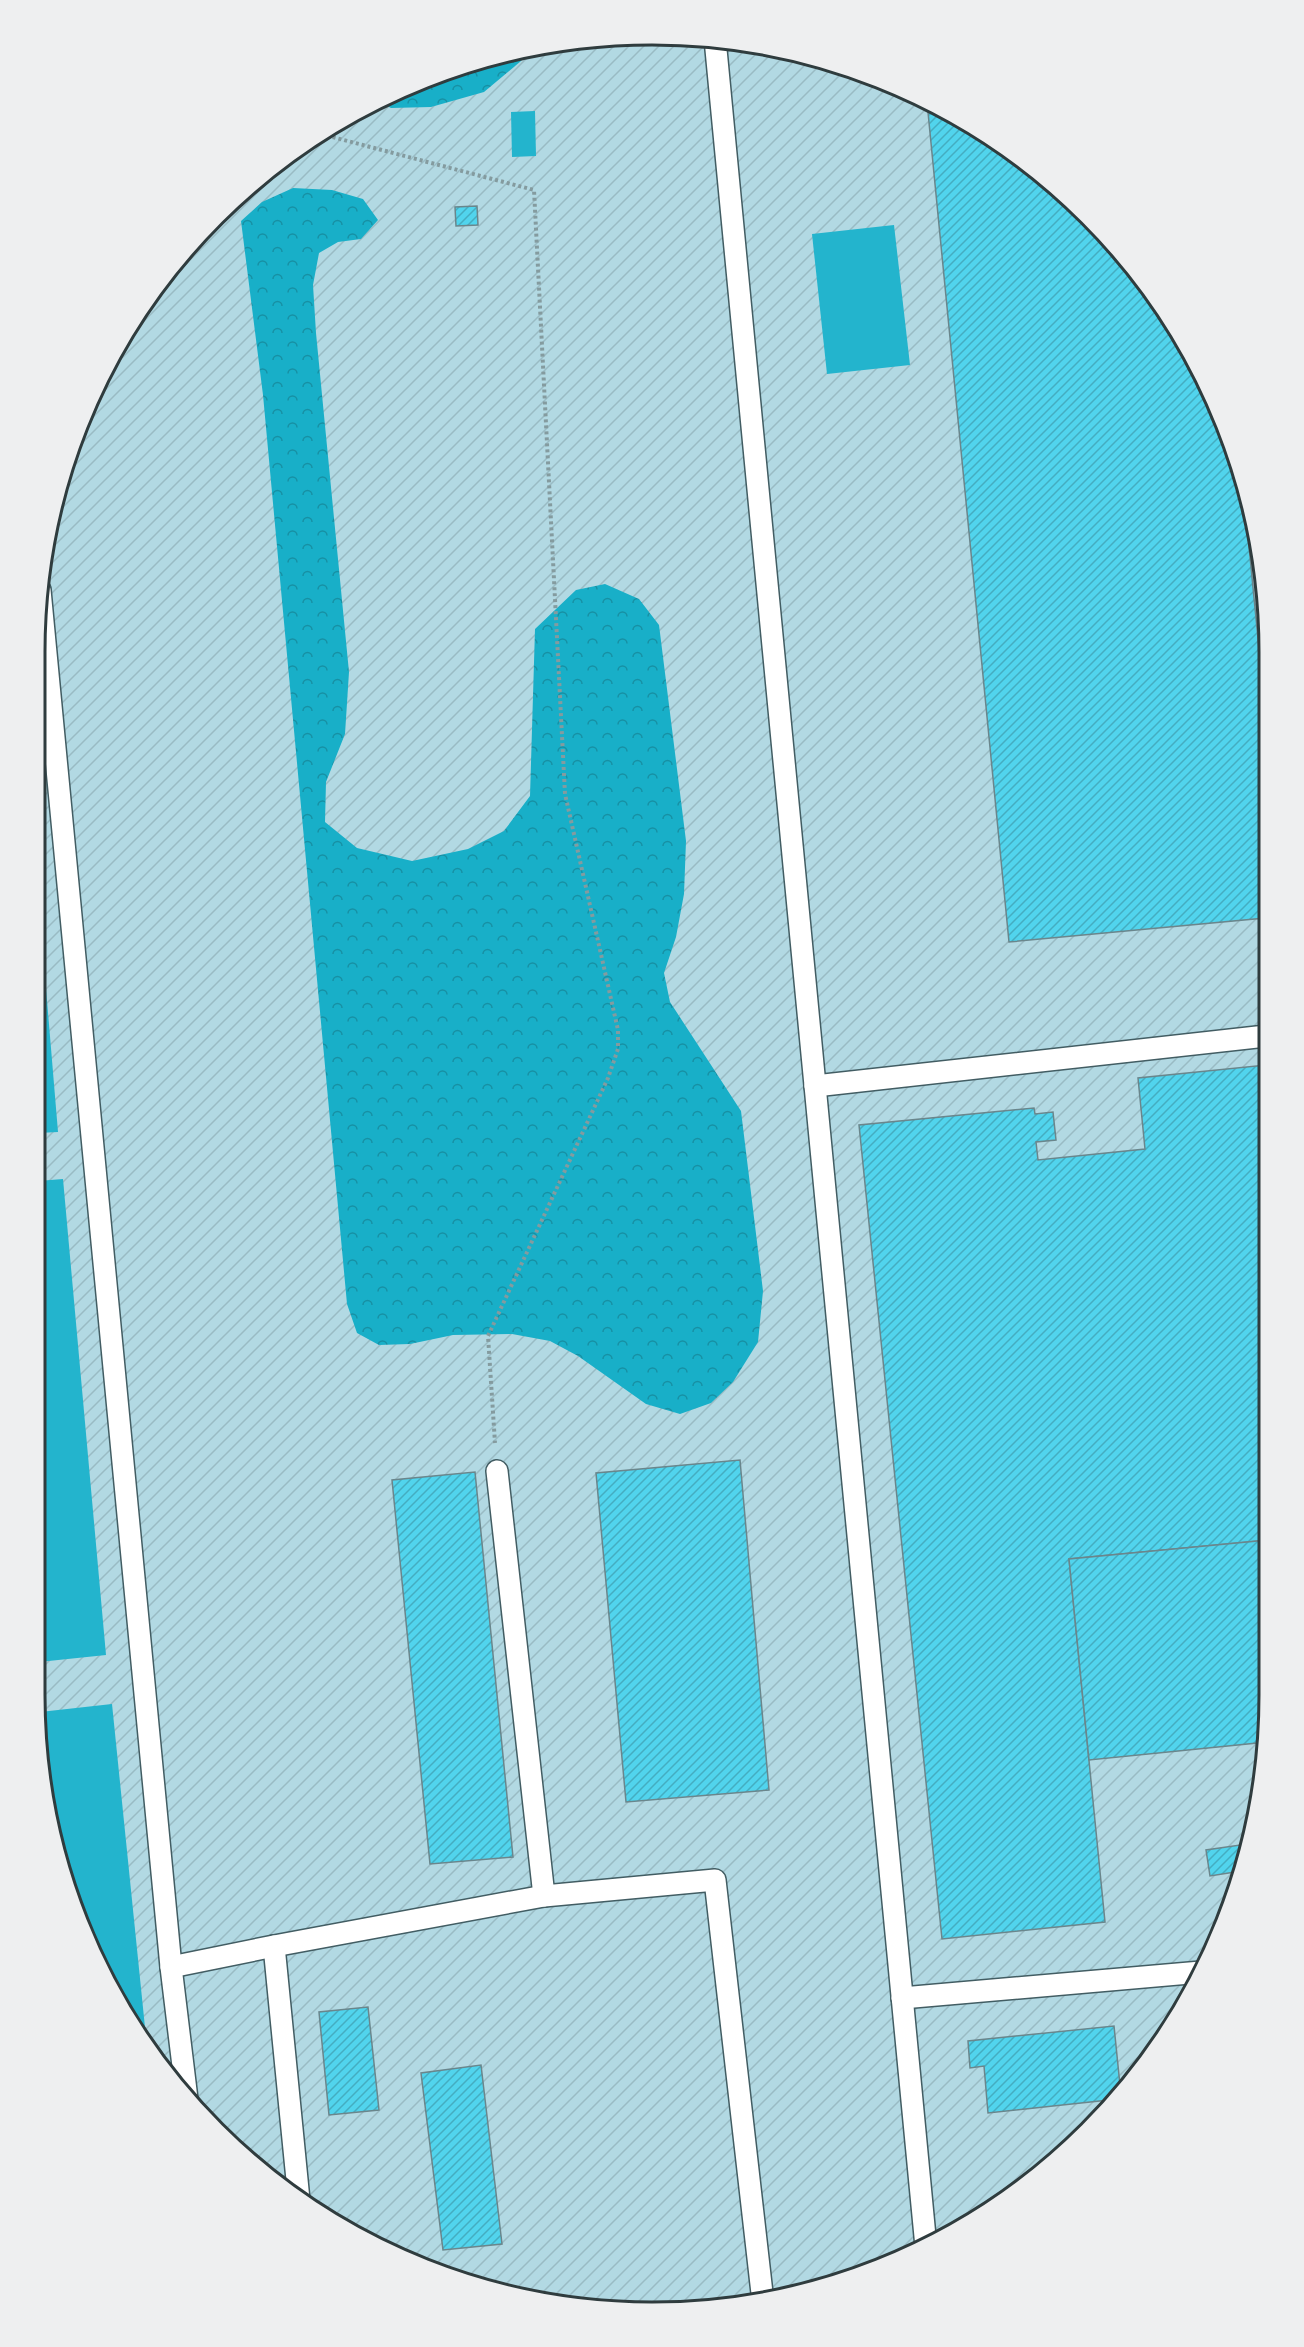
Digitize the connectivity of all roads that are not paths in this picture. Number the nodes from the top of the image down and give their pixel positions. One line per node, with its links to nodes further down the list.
1 (716, 48): 4 (lane)
2 (45, 645): 8 (lane)
3 (1259, 1037): 4 (lane)
4 (815, 1086): 10 (lane)
5 (497, 1471): 6 (lane)
6 (544, 1896): 7 (lane); 14 (lane)
7 (274, 1946): 8 (lane); 12 (lane)
8 (171, 1967): 11 (lane)
9 (1191, 1973): 10 (lane)
10 (902, 1998): 13 (lane)
11 (185, 2082)
12 (298, 2188)
13 (925, 2237)
14 (762, 2291)

